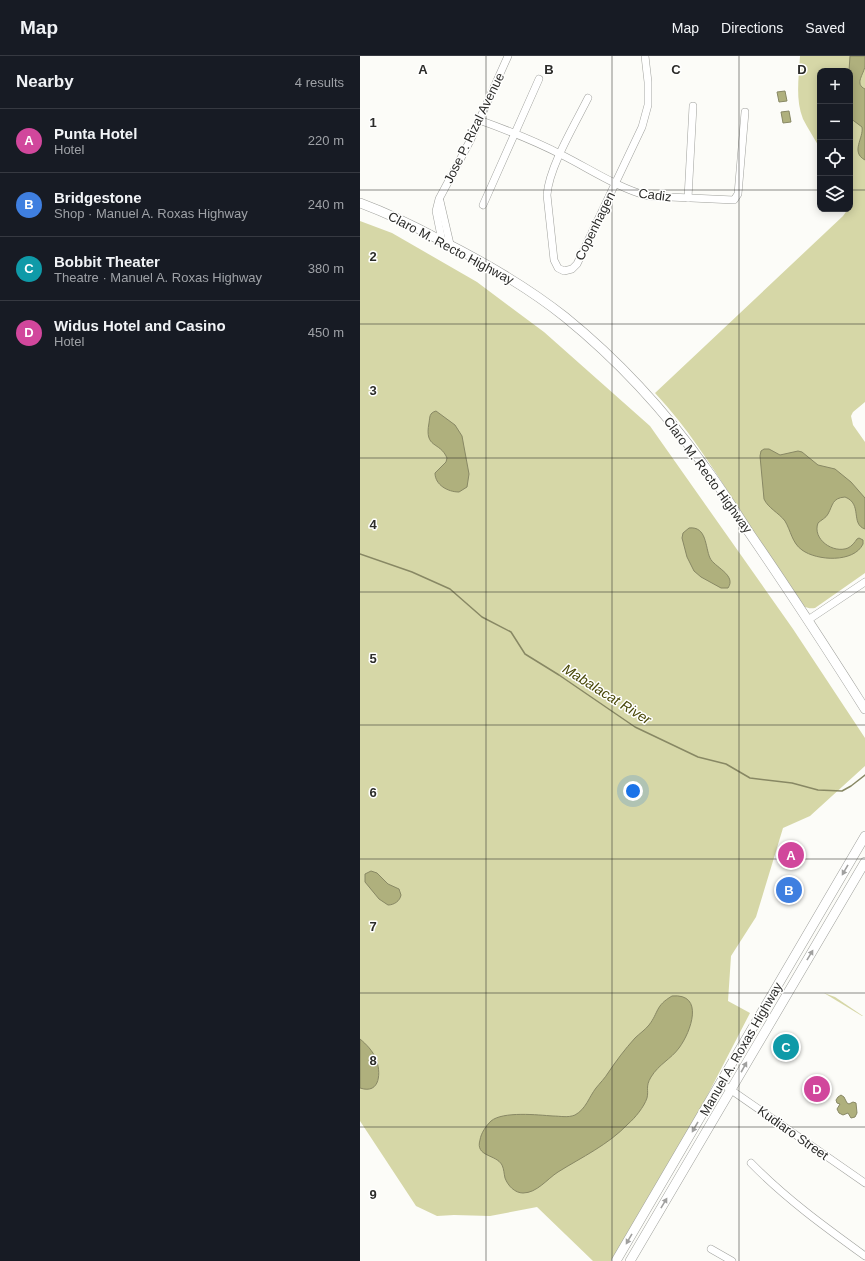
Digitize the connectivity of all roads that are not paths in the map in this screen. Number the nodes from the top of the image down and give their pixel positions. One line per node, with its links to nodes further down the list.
1 (508, 56): 7 (street, Jose P. Rizal Avenue)
2 (645, 56): 10 (street, Copenhagen)
3 (539, 79): 8 (street)
4 (588, 98): 9 (street)
5 (693, 106): 11 (street)
6 (745, 112): 11 (street, Cadiz)
7 (479, 120): 8 (street, Cadiz); 14 (street, Jose P. Rizal Avenue)
8 (515, 133): 9 (street, Cadiz); 13 (street)
9 (560, 154): 10 (street, Cadiz); 10 (street, Copenhagen)
10 (616, 184): 11 (street, Cadiz)
11 (688, 198)
12 (360, 203): 14 (main road, Claro M. Recto Highway)
13 (483, 205)
14 (446, 242): 16 (main road, Claro M. Recto Highway)
15 (865, 582): 16 (street)
16 (808, 620): 17 (main road, Claro M. Recto Highway)
17 (865, 709)
18 (865, 836): 20 (main road, Manuel A. Roxas Highway, one-way to 20)
19 (865, 862): 21 (main road, Manuel A. Roxas Highway, one-way to 19)
20 (721, 1083): 21 (street, Kudiaro Street); 26 (main road, Manuel A. Roxas Highway, one-way to 26)
21 (732, 1090): 23 (street, Kudiaro Street); 27 (main road, Manuel A. Roxas Highway, one-way to 21)
22 (751, 1163): 25 (street)
23 (865, 1184)
24 (711, 1249): 28 (street)
25 (865, 1256)
26 (616, 1261)
27 (630, 1261)
28 (732, 1261)

